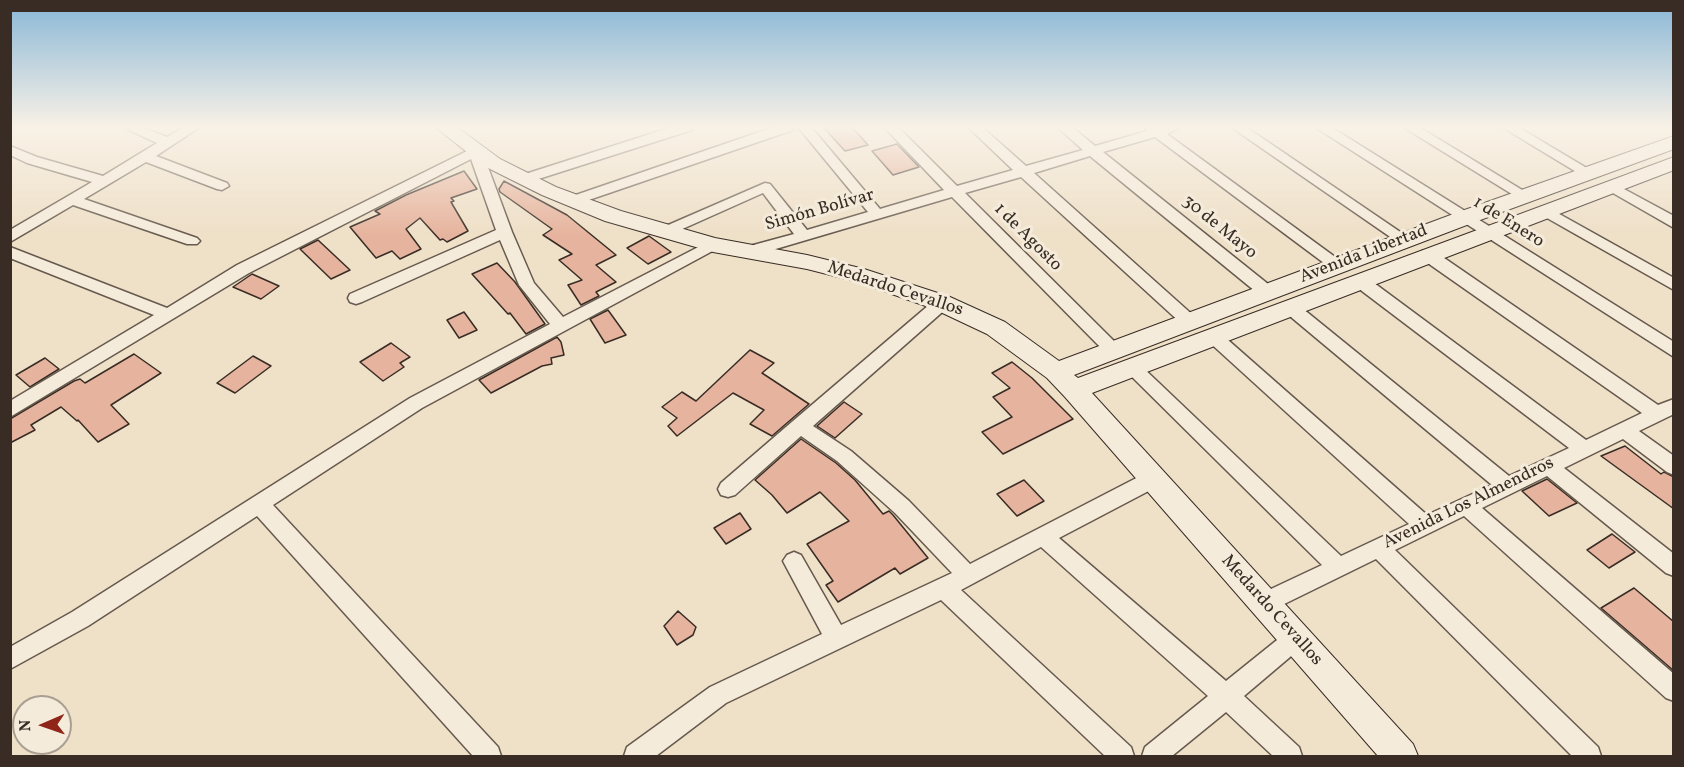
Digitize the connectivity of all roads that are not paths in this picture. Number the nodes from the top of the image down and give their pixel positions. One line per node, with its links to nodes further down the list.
1 (42, 163): 24 (street)
2 (136, 163): 24 (street)
3 (161, 163): 25 (street)
4 (452, 163): 53 (street)
5 (479, 163): 35 (street)
6 (496, 163): 23 (street, Medardo Cevallos)
7 (575, 163): 23 (street)
8 (684, 163): 30 (street)
9 (834, 163): 32 (street)
10 (925, 163): 27 (street, 1 de Agosto)
11 (1012, 163): 21 (street)
12 (1053, 163): 21 (street, Simón Bolívar)
13 (1107, 163): 49 (street, 30 de Mayo)
14 (1199, 163): 46 (street)
15 (1290, 163): 40 (street)
16 (1377, 163): 33 (street, 1 de Enero)
17 (1470, 163): 28 (street)
18 (1572, 163): 22 (street)
19 (1616, 163): 22 (street, Avenida Libertad)
20 (1674, 163): 26 (street, Avenida Libertad)
21 (1022, 172): 27 (street, Simón Bolívar); 54 (street)
22 (1588, 173): 28 (street, Avenida Libertad)
23 (524, 179): 30 (street, Medardo Cevallos)
24 (106, 181): 29 (street)
25 (222, 186)
26 (1611, 186): 31 (street, Avenida Libertad); 34 (street)
27 (953, 192): 32 (street, Simón Bolívar); 57 (street, 1 de Agosto)
28 (1526, 196): 33 (street, Avenida Libertad)
29 (72, 200): 39 (street); 41 (street)
30 (572, 201): 36 (street, Medardo Cevallos)
31 (1545, 211): 37 (street, Avenida Libertad); 48 (street)
32 (877, 214): 38 (street, Simón Bolívar)
33 (1464, 218): 37 (street, 1 de Enero); 40 (street, Avenida Libertad)
34 (1674, 223)
35 (504, 232): 50 (street); 55 (street)
36 (664, 232): 38 (street); 42 (street, Medardo Cevallos)
37 (1487, 233): 45 (street, Avenida Libertad); 58 (street, 1 de Enero)
38 (804, 236): 43 (street, Simón Bolívar)
39 (10, 237)
40 (1404, 240): 46 (street, Avenida Libertad)
41 (192, 242)
42 (713, 245): 43 (street, Medardo Cevallos); 55 (street)
43 (752, 251): 51 (street, Medardo Cevallos)
44 (10, 252): 53 (street)
45 (1428, 255): 47 (street, Avenida Libertad); 62 (street)
46 (1338, 265): 49 (street, Avenida Libertad)
47 (1360, 281): 52 (street, Avenida Libertad); 65 (street)
48 (1674, 285)
49 (1267, 292): 54 (street, Avenida Libertad)
50 (356, 298)
51 (942, 303): 60 (street, Medardo Cevallos); 63 (street)
52 (1291, 308): 56 (street, Avenida Libertad); 69 (street)
53 (167, 314): 61 (street)
54 (1189, 321): 57 (street, Avenida Libertad)
55 (561, 326): 71 (street)
56 (1214, 337): 59 (street, Avenida Libertad); 73 (street)
57 (1113, 350): 60 (street, Avenida Libertad)
58 (1674, 351)
59 (1132, 368): 60 (street, Avenida Libertad); 77 (street)
60 (1065, 381): 68 (street, Medardo Cevallos)
61 (10, 410)
62 (1665, 410): 64 (street, Avenida Los Almendros)
63 (800, 426): 70 (street); 79 (street)
64 (1624, 430): 65 (street, Avenida Los Almendros); 67 (street)
65 (1585, 449): 66 (street, Avenida Los Almendros)
66 (1548, 466): 69 (street, Avenida Los Almendros); 78 (street)
67 (1674, 466)
68 (1153, 479): 74 (street); 81 (street, Medardo Cevallos)
69 (1507, 486): 72 (street, Avenida Los Almendros)
70 (728, 489)
71 (258, 503): 84 (street); 87 (street)
72 (1466, 506): 73 (street, Avenida Los Almendros); 85 (street)
73 (1425, 526): 75 (street, Avenida Los Almendros)
74 (1044, 537): 79 (street); 86 (street)
75 (1379, 548): 77 (street, Avenida Los Almendros); 93 (street)
76 (794, 561): 82 (street)
77 (1339, 567): 81 (street, Avenida Los Almendros)
78 (1674, 567)
79 (968, 576): 80 (street)
80 (944, 588): 82 (street); 89 (street)
81 (1264, 603): 83 (street, Medardo Cevallos)
82 (836, 638): 88 (street)
83 (1295, 639): 86 (street); 92 (street, Medardo Cevallos)
84 (10, 659)
85 (1674, 690)
86 (1226, 696): 90 (street); 91 (street)
87 (489, 756)
88 (636, 756)
89 (1122, 756)
90 (1154, 756)
91 (1290, 756)
92 (1401, 756)
93 (1589, 756)

